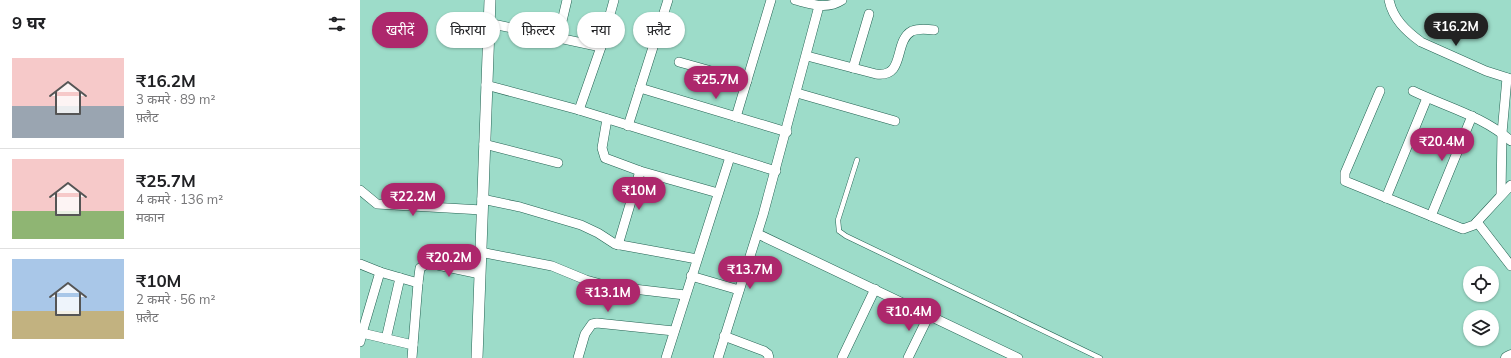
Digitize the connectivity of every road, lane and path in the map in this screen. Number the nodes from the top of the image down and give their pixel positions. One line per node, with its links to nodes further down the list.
1 (490, 0): 10 (street)
2 (566, 0): 11 (street)
3 (614, 0): 12 (street)
4 (668, 0): 23 (street)
5 (771, 0): 21 (street)
6 (795, 0): 9 (street)
7 (842, 0): 9 (street)
8 (1389, 0): 20 (street)
9 (820, 6): 17 (street)
10 (489, 12)
11 (563, 12)
12 (611, 12)
13 (869, 14): 19 (street)
14 (934, 30): 19 (street)
15 (487, 48): 22 (street)
16 (601, 48): 28 (street)
17 (807, 56): 19 (street); 26 (street)
18 (679, 62): 21 (street)
19 (853, 68)
20 (1509, 78): 35 (street)
21 (747, 81): 30 (street)
22 (486, 85): 28 (street); 37 (street)
23 (640, 88): 30 (street); 33 (street)
24 (1380, 91): 47 (street)
25 (1413, 91): 27 (street)
26 (797, 93): 32 (street); 34 (street)
27 (1427, 98): 29 (street); 47 (street)
28 (579, 110): 31 (street)
29 (1472, 116): 35 (street); 50 (street)
30 (736, 118): 34 (street)
31 (607, 119): 33 (street); 41 (street)
32 (895, 122)
33 (628, 126): 38 (street)
34 (787, 132): 42 (street)
35 (1502, 133): 36 (street); 46 (street)
36 (1511, 141)
37 (484, 144): 40 (street); 48 (street)
38 (730, 157): 42 (street); 45 (street)
39 (857, 160): 82 (lane)
40 (558, 163)
41 (640, 171): 45 (street); 53 (street)
42 (776, 171): 52 (street)
43 (1511, 185): 46 (street)
44 (360, 190): 49 (street)
45 (718, 193): 55 (street)
46 (1501, 195): 51 (street)
47 (1386, 198): 50 (street)
48 (482, 199): 49 (street); 53 (street)
49 (482, 210): 54 (street)
50 (1431, 216): 51 (street)
51 (1477, 222): 57 (street)
52 (758, 234): 63 (street); 64 (street)
53 (618, 245): 55 (street)
54 (480, 252): 59 (street); 65 (street)
55 (696, 259): 60 (street)
56 (360, 264): 58 (street)
57 (1511, 266)
58 (380, 272): 61 (street); 68 (street)
59 (480, 274): 62 (street); 74 (street)
60 (691, 276): 64 (street); 65 (street)
61 (400, 278): 62 (street); 70 (street)
62 (418, 283): 71 (street)
63 (875, 289): 66 (street); 79 (street)
64 (739, 290): 69 (street)
65 (685, 295): 67 (street)
66 (929, 315): 80 (street); 81 (street)
67 (674, 331): 75 (street); 76 (street)
68 (361, 336): 70 (street)
69 (724, 336): 77 (street); 78 (street)
70 (386, 339): 71 (street)
71 (413, 345): 73 (street)
72 (1511, 356): 83 (main road)
73 (412, 358)
74 (477, 358)
75 (578, 358)
76 (666, 358)
77 (718, 358)
78 (769, 358)
79 (842, 358)
80 (908, 358)
81 (1018, 358)
82 (1100, 358)
83 (1507, 358)

